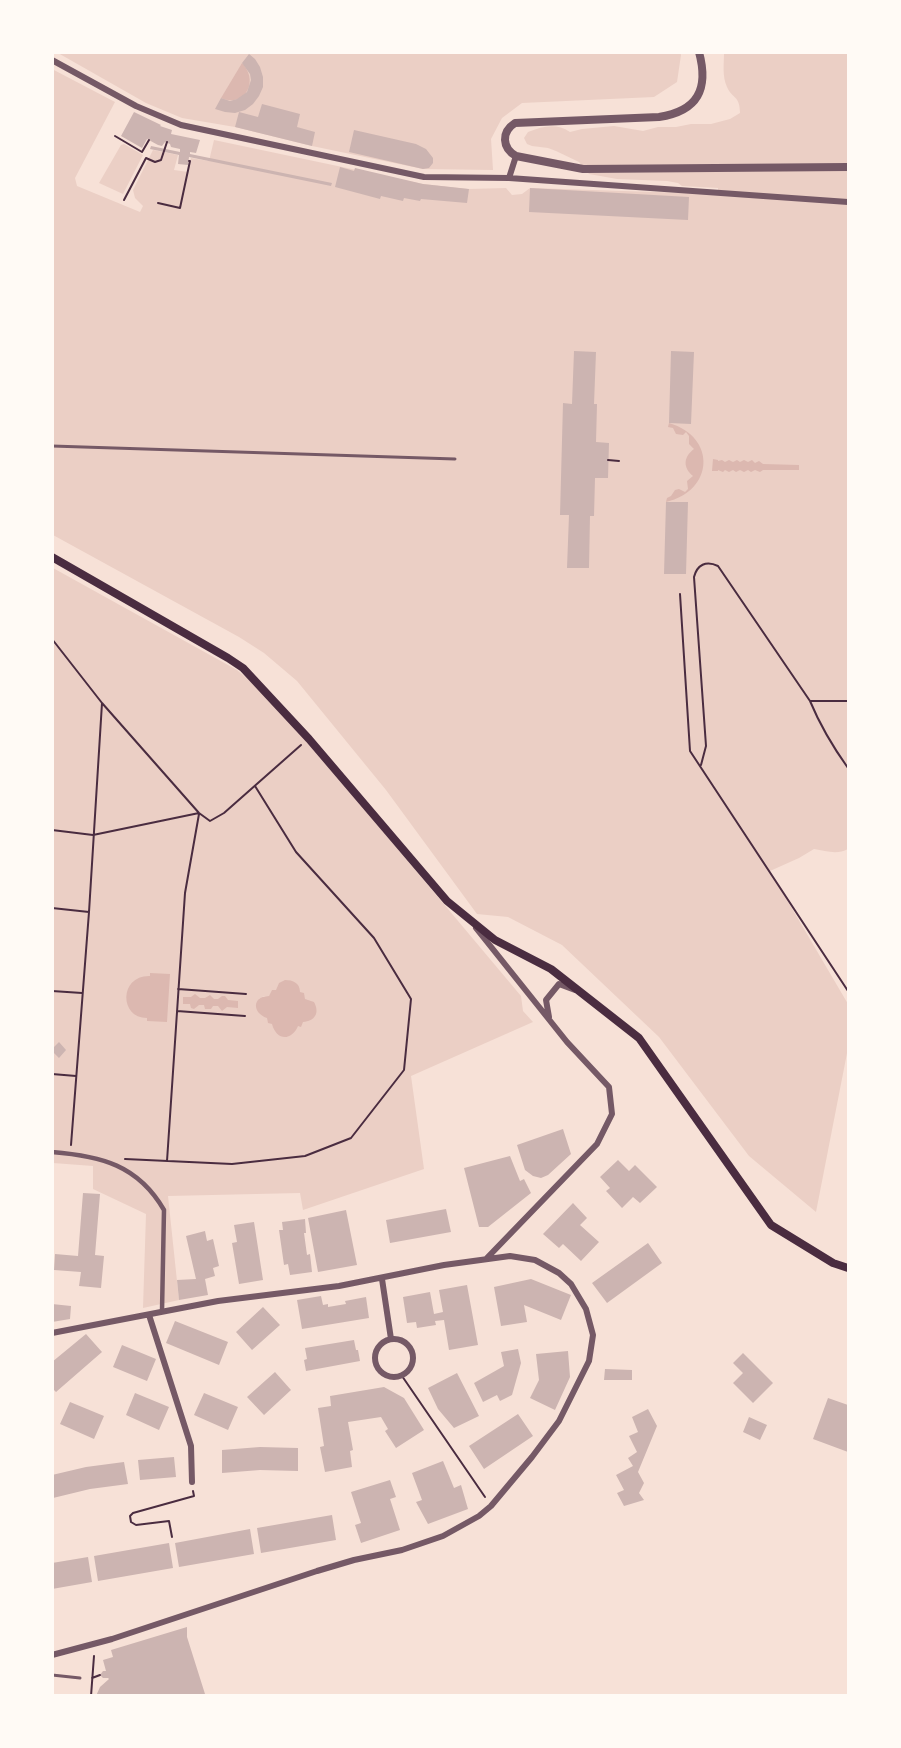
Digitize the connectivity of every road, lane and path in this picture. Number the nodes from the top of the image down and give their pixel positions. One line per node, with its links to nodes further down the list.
1 (699, 52): 6 (street)
2 (52, 60): 9 (street)
3 (115, 136): 4 (path)
4 (149, 140)
5 (167, 142): 10 (path)
6 (516, 156): 8 (street); 9 (street)
7 (189, 161): 12 (path)
8 (849, 167)
9 (509, 178): 11 (street)
10 (124, 200)
11 (849, 202)
12 (158, 203)
13 (52, 446): 14 (lane)
14 (455, 459)
15 (608, 460): 16 (path)
16 (619, 461)
17 (52, 557): 23 (main road)
18 (680, 594): 24 (path)
19 (52, 639): 22 (path)
20 (810, 701): 21 (path); 24 (path); 25 (path)
21 (849, 701)
22 (102, 703): 27 (path); 29 (path)
23 (309, 739): 26 (path); 32 (main road)
24 (700, 766): 35 (path)
25 (849, 768)
26 (255, 786): 27 (path); 47 (path)
27 (199, 813): 29 (path); 33 (path)
28 (52, 830): 29 (path)
29 (93, 834): 31 (path)
30 (52, 908): 31 (path)
31 (89, 912): 36 (path)
32 (467, 917): 37 (main road); 41 (street)
33 (178, 989): 38 (path); 39 (path)
34 (52, 991): 36 (path)
35 (849, 991)
36 (82, 993): 43 (path)
37 (581, 993): 41 (street); 49 (main road)
38 (246, 994)
39 (177, 1011): 40 (path); 47 (path)
40 (245, 1016)
41 (550, 1021): 48 (street)
42 (52, 1074): 43 (path)
43 (76, 1076): 45 (path)
44 (52, 1152): 45 (street)
45 (70, 1154): 51 (street)
46 (116, 1158): 47 (path)
47 (167, 1161)
48 (486, 1259): 50 (street); 60 (street)
49 (849, 1268)
50 (382, 1278): 51 (street); 54 (street)
51 (162, 1311): 52 (street)
52 (148, 1315): 53 (street); 56 (street)
53 (52, 1333)
54 (391, 1339): 55 (street); 55 (street)
55 (402, 1376): 58 (path)
56 (192, 1482)
57 (194, 1491): 59 (path)
58 (485, 1498)
59 (172, 1537)
60 (52, 1655)
61 (86, 1657): 65 (path)
62 (52, 1675): 64 (lane)
63 (100, 1675): 65 (path)
64 (80, 1678)
65 (92, 1678): 66 (path)
66 (91, 1695)

